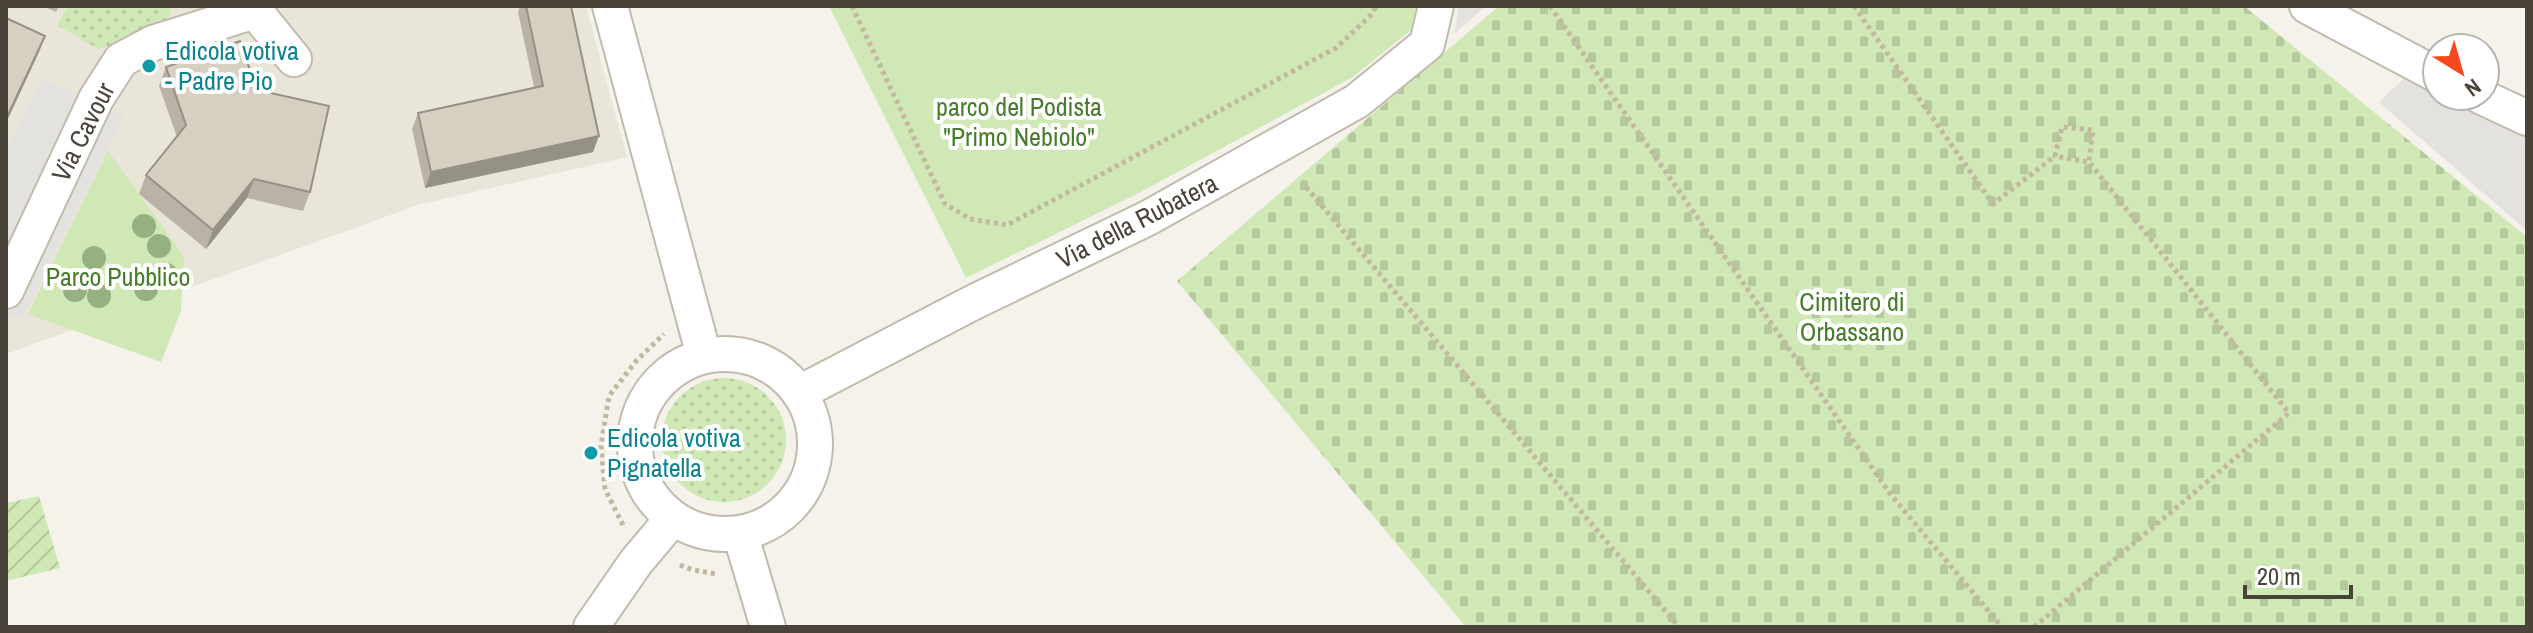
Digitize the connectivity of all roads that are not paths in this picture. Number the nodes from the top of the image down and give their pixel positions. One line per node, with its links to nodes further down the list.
1 (610, 6): 10 (street)
2 (1436, 6): 11 (street, Via della Rubatera)
3 (2307, 6): 6 (street)
4 (255, 9): 5 (street, Via Cavour); 9 (street, Via Cavour)
5 (294, 59)
6 (2421, 67)
7 (2501, 106): 8 (street)
8 (2527, 118)
9 (6, 291)
10 (704, 356): 11 (street); 12 (street)
11 (799, 393): 13 (street)
12 (673, 518): 13 (street); 14 (street)
13 (740, 533): 15 (street)
14 (591, 627)
15 (768, 627)

